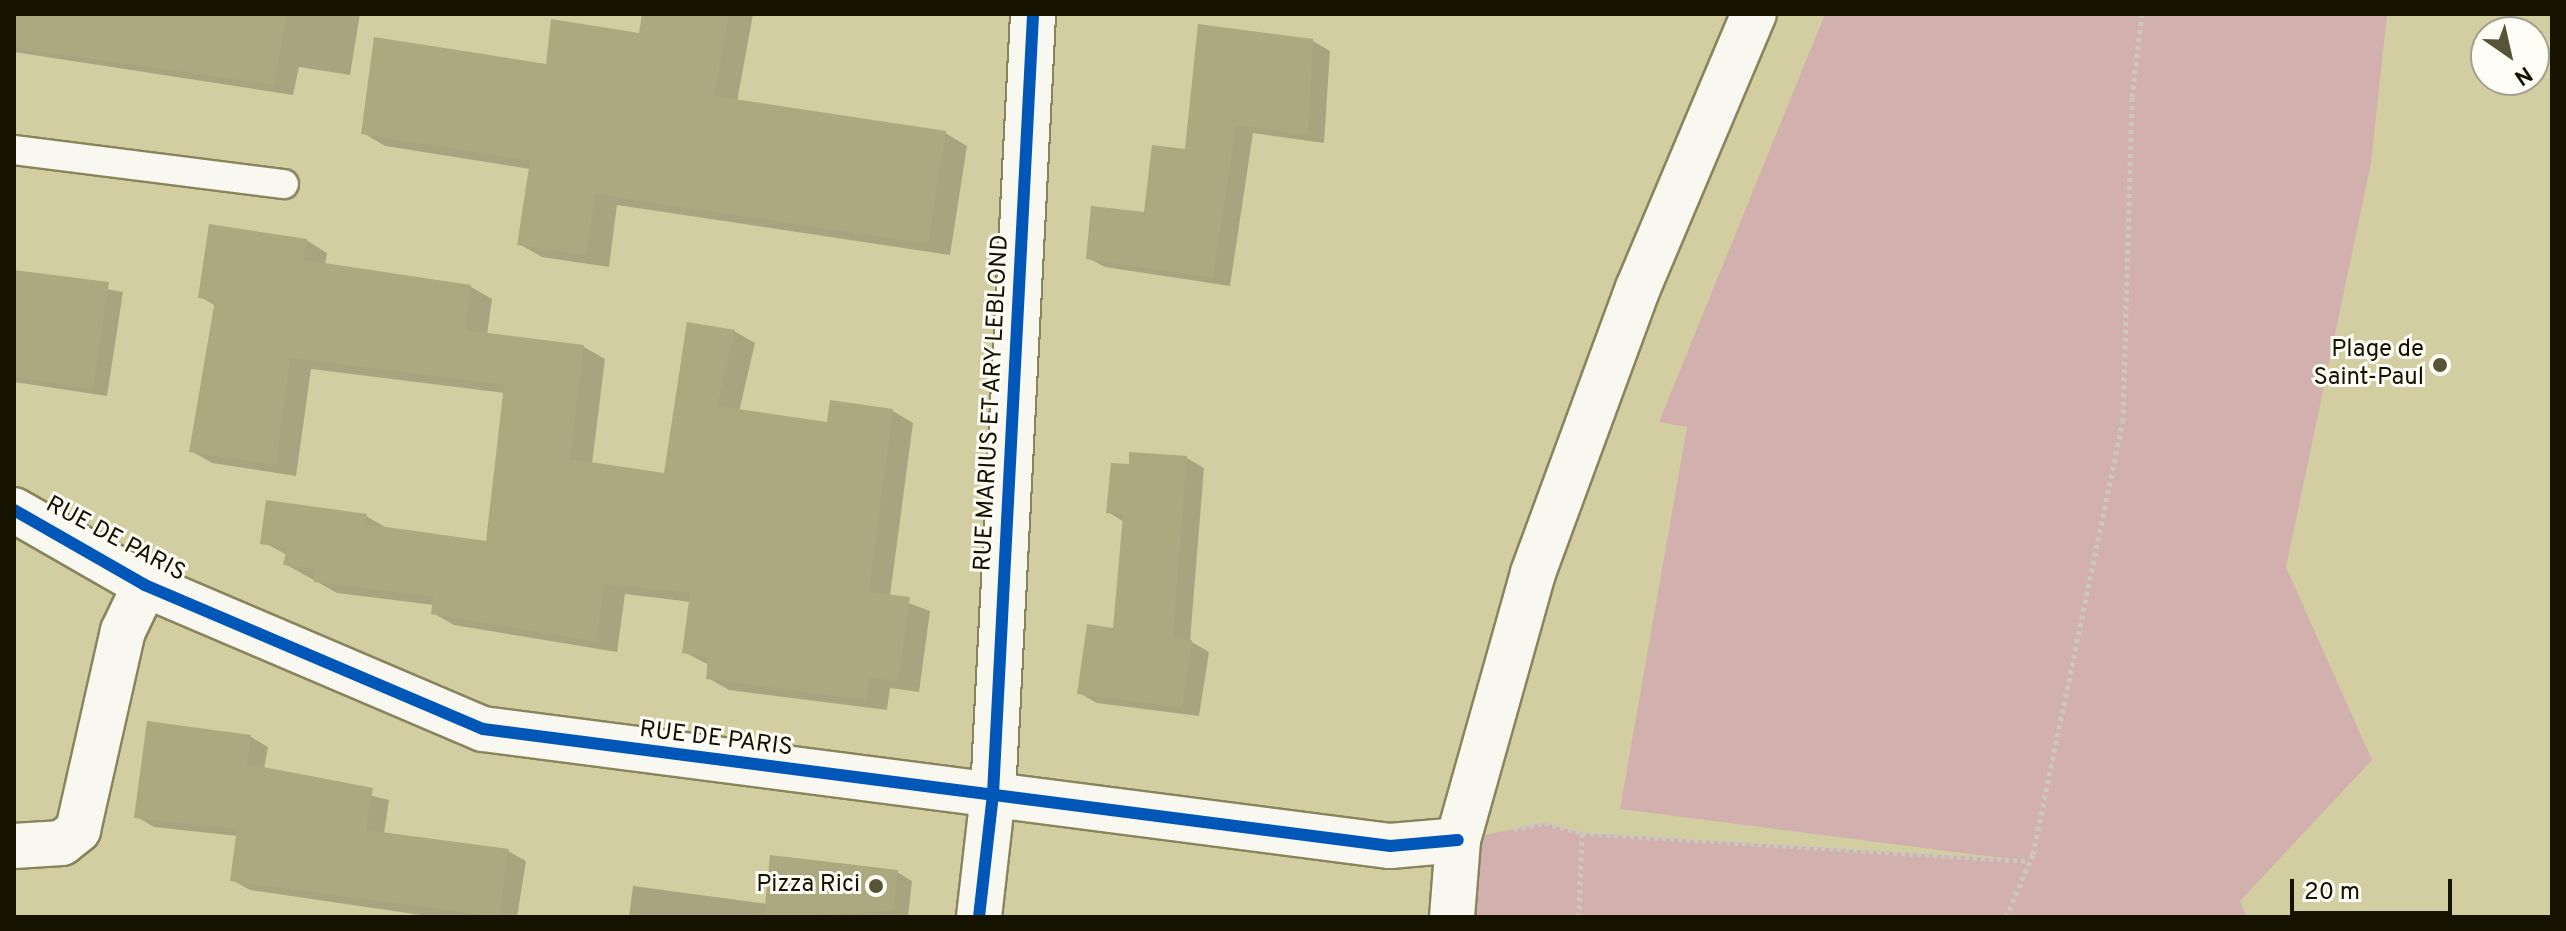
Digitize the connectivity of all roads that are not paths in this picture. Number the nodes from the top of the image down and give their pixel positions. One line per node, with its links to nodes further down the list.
1 (1033, 14): 7 (street, RUE MARIUS ET ARY LEBLOND)
2 (1754, 14): 8 (street)
3 (14, 150): 4 (lane)
4 (284, 184)
5 (14, 510): 6 (street, RUE DE PARIS)
6 (145, 585): 7 (street, RUE DE PARIS); 9 (street)
7 (993, 794): 8 (street, RUE DE PARIS); 10 (street, RUE MARIUS ET ARY LEBLOND)
8 (1458, 840): 11 (street)
9 (14, 846)
10 (979, 917)
11 (1452, 917)

